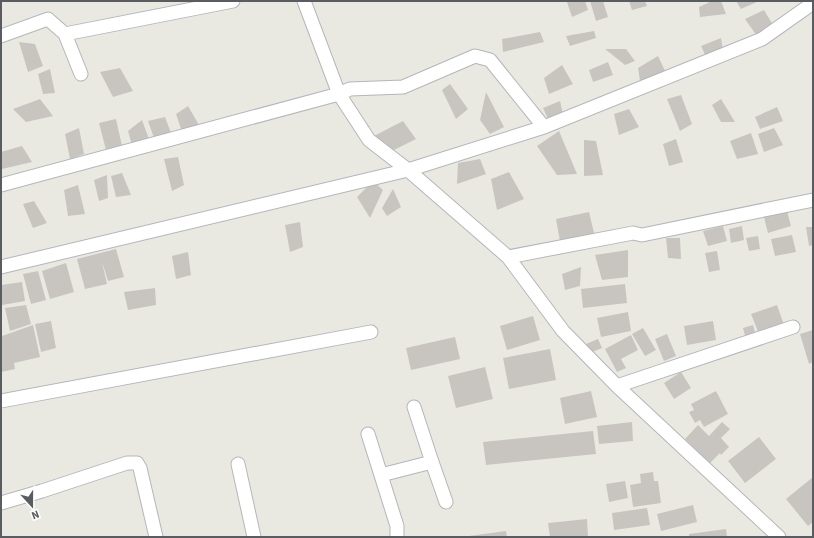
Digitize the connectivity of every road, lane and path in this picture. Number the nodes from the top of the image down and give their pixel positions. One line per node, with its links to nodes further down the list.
1 (233, 1): 4 (street)
2 (304, 1): 7 (street)
3 (813, 3): 8 (street)
4 (65, 34): 5 (street); 6 (street)
5 (1, 36)
6 (81, 74)
7 (339, 94): 8 (street); 9 (street); 10 (street)
8 (544, 127): 9 (street)
9 (408, 170): 12 (street); 13 (street)
10 (1, 185)
11 (813, 200): 12 (street)
12 (508, 257): 16 (street)
13 (1, 267)
14 (794, 327): 16 (street)
15 (370, 332): 17 (street)
16 (617, 386): 28 (street)
17 (1, 401)
18 (414, 407): 20 (street)
19 (368, 434): 22 (street)
20 (432, 462): 22 (street); 23 (street)
21 (238, 464): 26 (street)
22 (381, 475): 27 (street)
23 (446, 502)
24 (1, 503): 25 (street)
25 (156, 537)
26 (254, 537)
27 (397, 537)
28 (779, 537)

